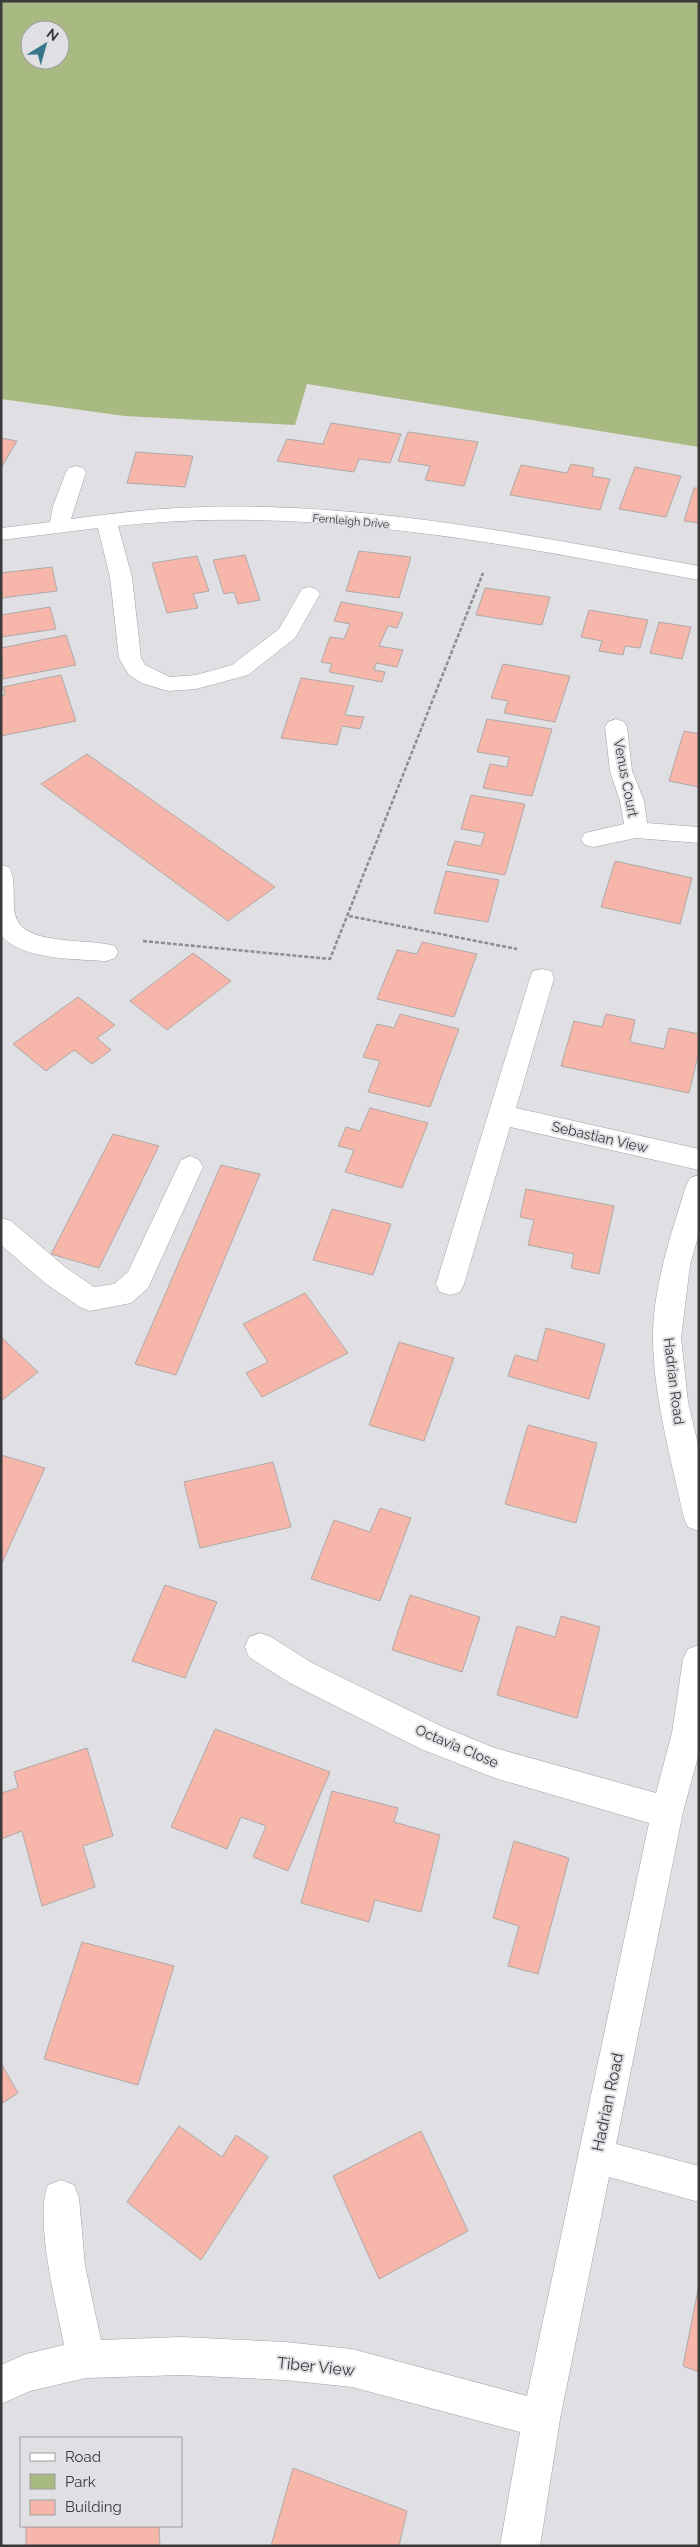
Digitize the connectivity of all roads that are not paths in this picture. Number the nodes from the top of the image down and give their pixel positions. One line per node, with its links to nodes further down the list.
1 (76, 472): 3 (street)
2 (106, 521): 3 (street, Fernleigh Drive); 5 (street, Fernleigh Drive); 6 (street)
3 (59, 527): 4 (street, Fernleigh Drive)
4 (1, 534)
5 (699, 572)
6 (309, 594)
7 (616, 727): 8 (street, Venus Court)
8 (636, 830): 9 (street, Venus Court); 10 (street, Venus Court)
9 (699, 835)
10 (593, 839)
11 (1, 873): 12 (street)
12 (8, 940): 13 (street)
13 (106, 952)
14 (542, 978): 15 (street)
15 (501, 1115): 16 (street, Sebastian View); 20 (street)
16 (699, 1160)
17 (190, 1167): 19 (street)
18 (699, 1186): 21 (street, Hadrian Road)
19 (1, 1229)
20 (450, 1284)
21 (699, 1518)
22 (260, 1647): 24 (street, Octavia Close)
23 (699, 1659): 24 (street, Hadrian Road)
24 (667, 1812): 25 (street, Hadrian Road)
25 (596, 2156): 26 (street); 30 (street, Hadrian Road)
26 (699, 2184)
27 (61, 2198): 28 (street)
28 (86, 2359): 29 (street, Tiber View); 30 (street, Tiber View)
29 (1, 2385)
30 (541, 2419): 31 (street, Hadrian Road)
31 (520, 2546)

